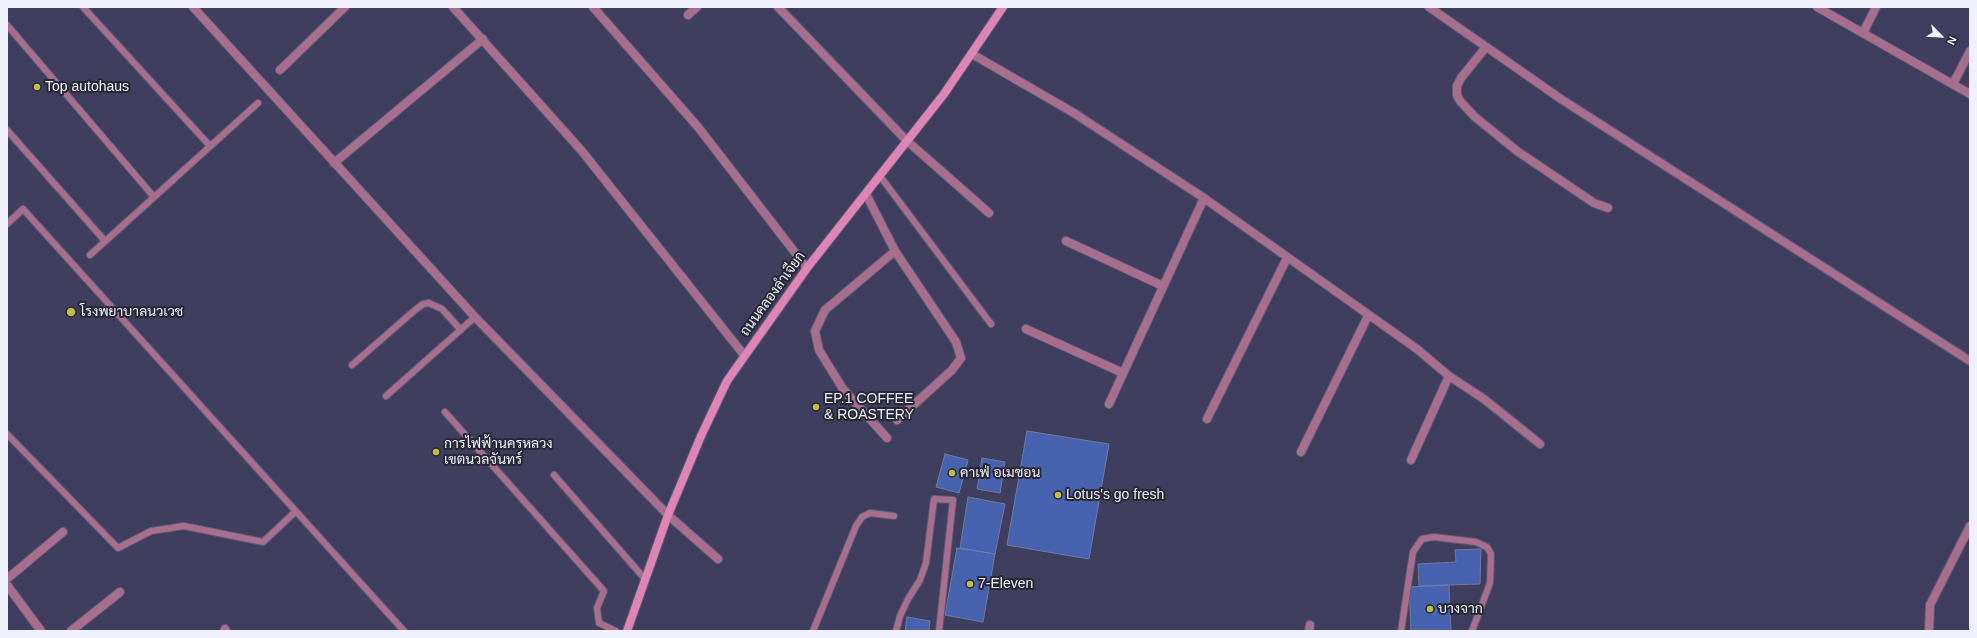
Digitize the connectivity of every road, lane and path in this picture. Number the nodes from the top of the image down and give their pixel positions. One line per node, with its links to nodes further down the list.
1 (83, 7): 25 (lane)
2 (193, 7): 26 (street)
3 (345, 7): 19 (street)
4 (453, 7): 15 (street)
5 (593, 7): 39 (street)
6 (697, 7): 12 (street)
7 (778, 7): 24 (street)
8 (1003, 7): 18 (street, ถนนคลองลำเจียก)
9 (1429, 7): 16 (street)
10 (1817, 7): 14 (street)
11 (1876, 7): 14 (street)
12 (688, 15)
13 (7, 25): 29 (lane)
14 (1863, 33): 20 (street)
15 (482, 39): 26 (street); 46 (street)
16 (1486, 47): 31 (street); 47 (street)
17 (1970, 51): 20 (street)
18 (972, 54): 24 (street, ถนนคลองลำเจียก); 30 (street)
19 (280, 70)
20 (1953, 84): 21 (street)
21 (1970, 94)
22 (258, 103): 25 (lane)
23 (7, 130): 35 (lane)
24 (906, 140): 27 (street, ถนนคลองลำเจียก); 32 (street)
25 (210, 146): 29 (lane)
26 (334, 164): 42 (street)
27 (880, 176): 28 (street, ถนนคลองลำเจียก); 43 (lane)
28 (866, 194): 36 (street); 39 (street, ถนนคลองลำเจียก)
29 (154, 197): 35 (lane)
30 (1204, 198): 38 (street); 40 (street)
31 (1608, 208)
32 (989, 213)
33 (7, 224): 62 (lane)
34 (1066, 241): 40 (street)
35 (105, 242): 37 (lane)
36 (895, 251): 55 (street); 57 (street)
37 (90, 255)
38 (1287, 258): 41 (street); 54 (street)
39 (807, 268): 46 (street, ถนนคลองลำเจียก)
40 (1163, 286): 49 (street)
41 (1368, 316): 50 (street); 59 (street)
42 (475, 317): 45 (lane); 63 (street)
43 (991, 324)
44 (1026, 329): 49 (street)
45 (460, 330): 48 (lane); 51 (lane)
46 (744, 355): 63 (street, ถนนคลองลำเจียก)
47 (1970, 360)
48 (352, 365)
49 (1123, 373): 52 (street)
50 (1448, 376): 58 (street); 60 (street)
51 (386, 396)
52 (1109, 404)
53 (445, 412): 75 (lane)
54 (1207, 419)
55 (896, 420)
56 (7, 434): 62 (lane)
57 (887, 438)
58 (1540, 444)
59 (1301, 452)
60 (1411, 460)
61 (554, 474): 69 (lane)
62 (296, 511): 74 (lane)
63 (668, 515): 67 (street); 69 (street, ถนนคลองลำเจียก)
64 (894, 516): 77 (lane)
65 (1970, 526): 82 (street)
66 (63, 532): 68 (street)
67 (718, 559)
68 (7, 579)
69 (645, 579): 76 (street, ถนนคลองลำเจียก)
70 (7, 585): 72 (street)
71 (120, 592): 73 (street)
72 (41, 631)
73 (70, 631)
74 (404, 631)
75 (616, 631)
76 (627, 631)
77 (813, 631)
78 (896, 631): 79 (lane)
79 (939, 631)
80 (1401, 631): 81 (lane)
81 (1472, 631)
82 (1928, 631)

